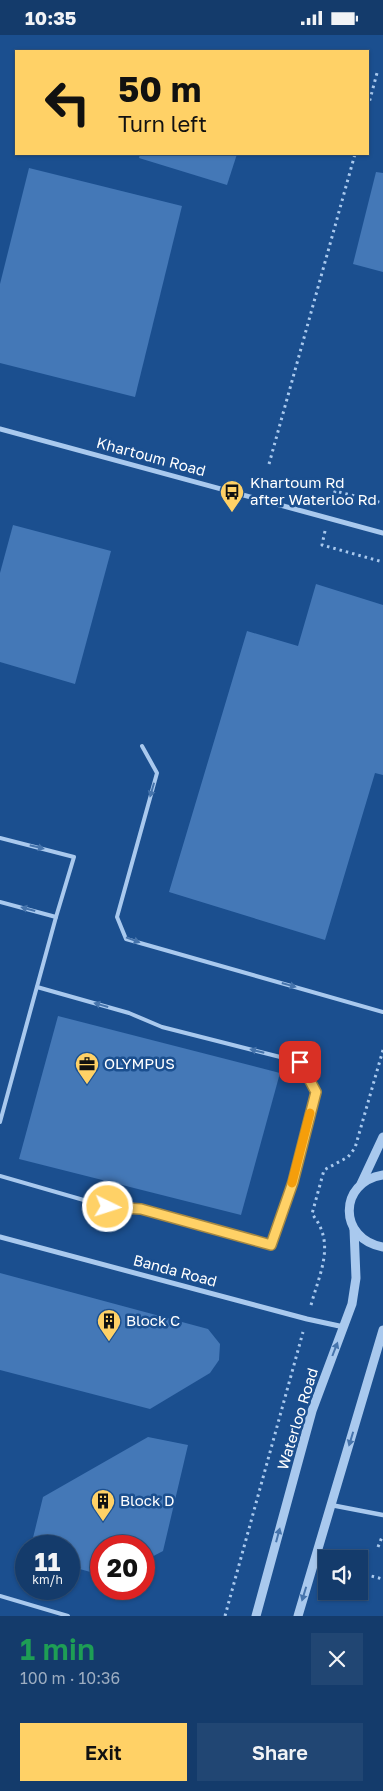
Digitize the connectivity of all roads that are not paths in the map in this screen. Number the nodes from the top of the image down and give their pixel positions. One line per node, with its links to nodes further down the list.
1 (0, 429): 2 (street, Khartoum Road)
2 (383, 533)
3 (142, 746): 8 (lane, one-way to 8)
4 (0, 838): 6 (lane, one-way to 6)
5 (0, 902): 6 (lane, one-way to 5)
6 (56, 917): 7 (lane)
7 (37, 987): 9 (lane); 12 (lane, one-way to 7)
8 (383, 1012)
9 (0, 1122)
10 (383, 1137): 13 (street)
11 (383, 1175): 13 (street)
12 (0, 1176)
13 (361, 1184): 14 (street, Waterloo Road)
14 (354, 1229): 16 (street); 17 (street, Waterloo Road)
15 (0, 1237): 17 (street, Banda Road)
16 (383, 1247)
17 (344, 1327): 23 (street, Waterloo Road, one-way to 17)
18 (383, 1330): 19 (street, one-way to 19)
19 (331, 1505): 20 (street); 24 (street, one-way to 24)
20 (383, 1515)
21 (0, 1596): 22 (lane)
22 (68, 1616)
23 (256, 1616)
24 (298, 1616)

